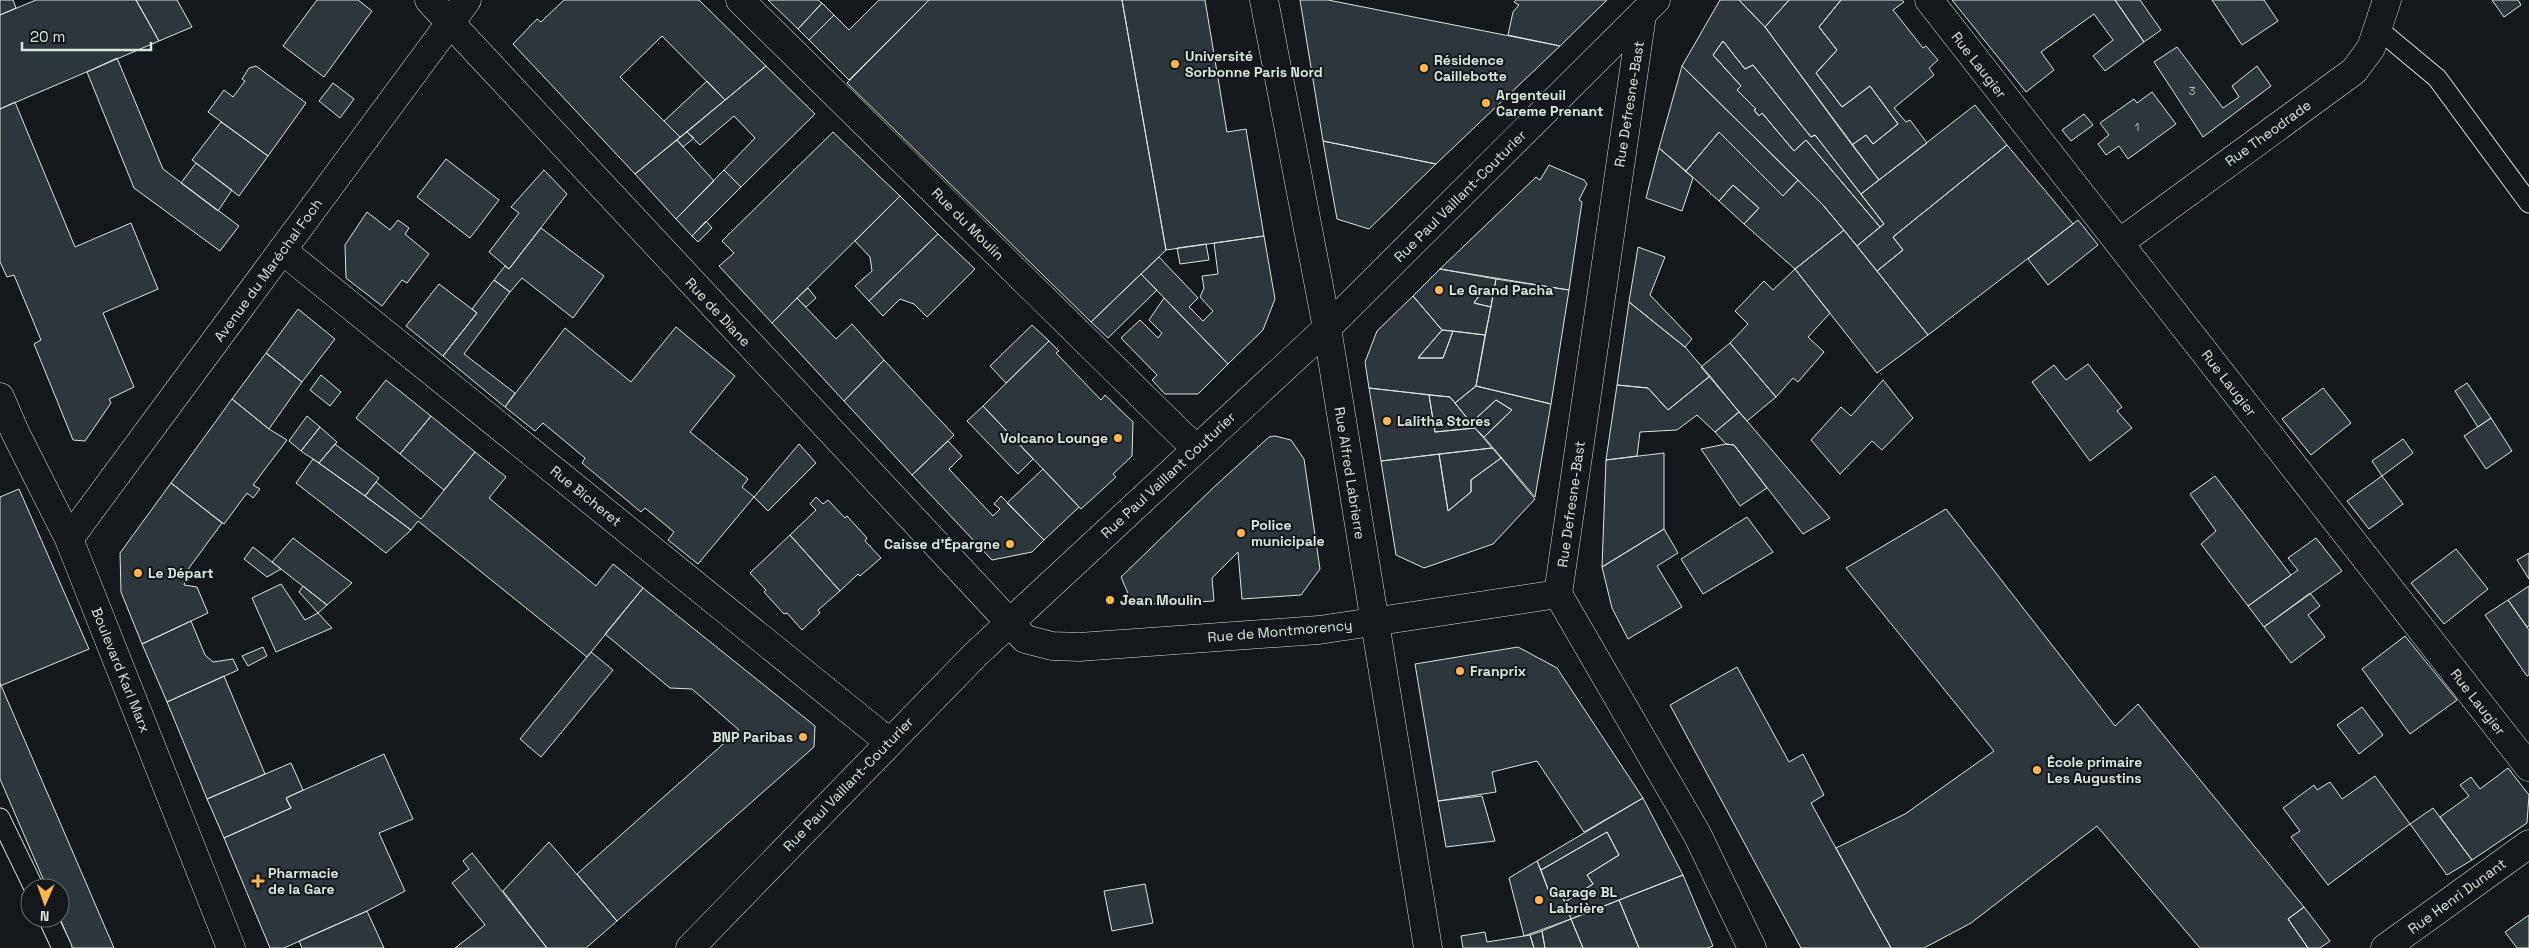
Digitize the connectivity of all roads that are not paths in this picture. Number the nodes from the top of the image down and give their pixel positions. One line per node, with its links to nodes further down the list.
1 (429, 0): 8 (street, Rue de Diane)
2 (467, 0): 8 (street, Avenue du Maréchal Foch)
3 (740, 0): 15 (street, Rue du Moulin)
4 (1264, 0): 13 (street, Rue Alfred Labrierre)
5 (1929, 0): 11 (street, Rue Laugier)
6 (2387, 0): 9 (street, Rue Theodrade)
7 (1649, 7): 13 (street, Rue Paul Vaillant-Couturier); 17 (street, Rue Defresne-Bast)
8 (449, 23): 12 (street, Avenue du Maréchal Foch); 19 (street, Rue de Diane)
9 (2378, 28): 10 (lane); 11 (street, Rue Theodrade)
10 (2529, 203)
11 (2119, 243): 21 (street, Rue Laugier)
12 (282, 250): 16 (street, Avenue du Maréchal Foch); 20 (street, Rue Bicheret)
13 (1327, 328): 15 (street, Rue Paul Vaillant Couturier); 18 (street, Rue Alfred Labrierre)
14 (0, 397): 16 (street, Boulevard Karl Marx)
15 (1196, 449): 19 (street, Rue Paul Vaillant Couturier)
16 (69, 540): 27 (street, Boulevard Karl Marx)
17 (1558, 594): 18 (street, Rue de Montmorency); 30 (street)
18 (1374, 621): 19 (street, Rue de Montmorency); 29 (street, Rue Alfred Labrierre)
19 (1008, 622): 20 (street, Rue Paul Vaillant-Couturier)
20 (889, 742): 28 (street, Rue Paul Vaillant-Couturier)
21 (2529, 767)
22 (0, 818): 24 (lane)
23 (2529, 844): 31 (street, Rue Henri Dunant)
24 (29, 878)
25 (53, 928): 26 (lane)
26 (62, 948)
27 (231, 948)
28 (690, 948)
29 (1428, 948)
30 (1752, 948)
31 (2385, 948)

